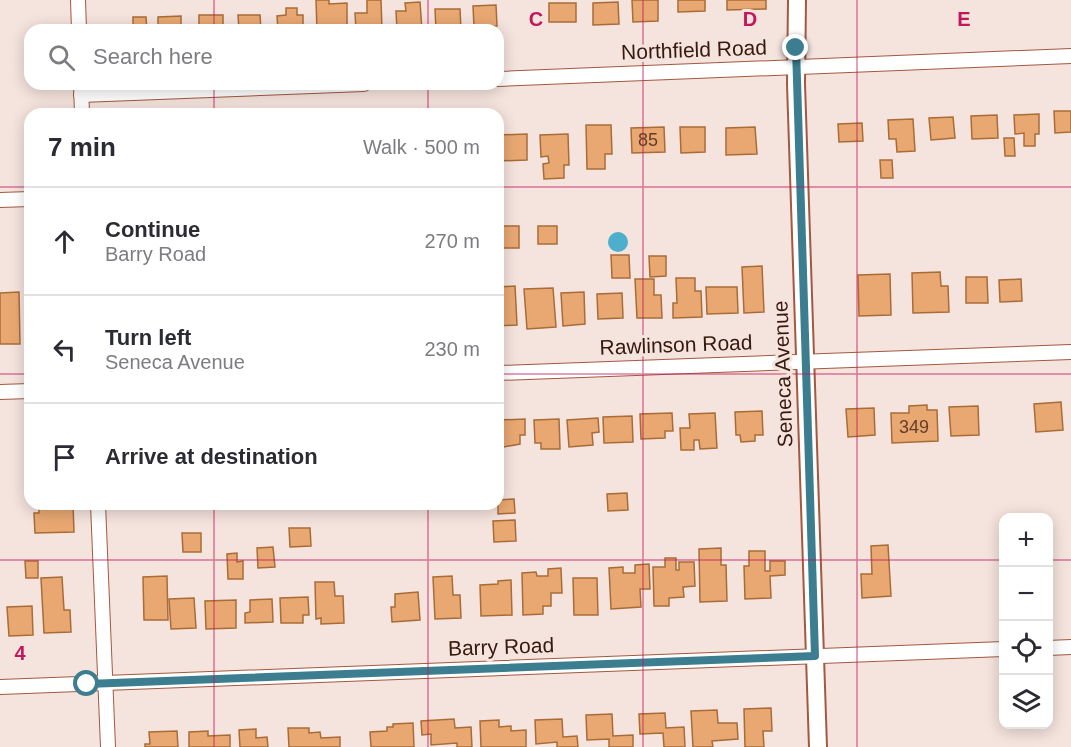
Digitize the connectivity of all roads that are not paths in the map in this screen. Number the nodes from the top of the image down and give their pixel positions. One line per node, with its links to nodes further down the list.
1 (78, 0): 3 (street)
2 (797, 0): 5 (street, Seneca Avenue)
3 (79, 24)
4 (1071, 56): 5 (street, Northfield Road)
5 (796, 68): 6 (street, Northfield Road); 12 (street, Seneca Avenue)
6 (504, 79)
7 (81, 90): 8 (street)
8 (82, 108)
9 (24, 199): 10 (street)
10 (0, 200)
11 (1071, 352): 12 (street, Rawlinson Road)
12 (806, 361): 13 (street, Rawlinson Road); 20 (street, Seneca Avenue)
13 (504, 373)
14 (24, 391): 15 (street)
15 (0, 392)
16 (98, 510): 21 (street)
17 (1071, 647): 18 (street)
18 (1053, 648)
19 (999, 650): 20 (street, Barry Road)
20 (815, 656): 21 (street, Barry Road); 24 (street, Seneca Avenue)
21 (106, 683): 22 (street, Barry Road); 23 (street)
22 (0, 687)
23 (108, 747)
24 (818, 747)

